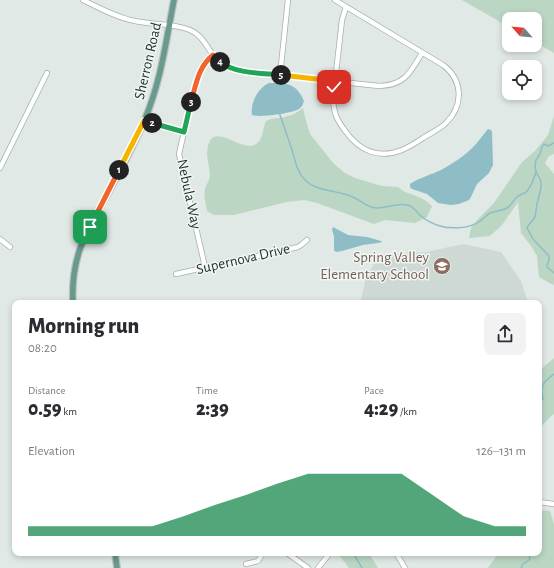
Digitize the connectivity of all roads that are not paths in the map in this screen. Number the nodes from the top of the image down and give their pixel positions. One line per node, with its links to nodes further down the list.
1 (84, 0): 6 (street)
2 (174, 0): 6 (main road, Sherron Road)
3 (288, 0): 10 (street)
4 (335, 0): 5 (street)
5 (346, 7): 7 (street); 11 (street)
6 (169, 26): 8 (street); 12 (main road, Sherron Road)
7 (422, 53): 11 (street); 11 (street)
8 (213, 55): 10 (street); 13 (street, Nebula Way)
9 (47, 73): 14 (street)
10 (280, 75): 11 (street)
11 (334, 81)
12 (144, 121): 13 (street); 20 (main road, Sherron Road)
13 (184, 132): 18 (street, Nebula Way)
14 (0, 168)
15 (0, 239): 17 (street)
16 (307, 240): 18 (street, Supernova Drive)
17 (10, 247)
18 (205, 267): 19 (street, Supernova Drive)
19 (176, 274)
20 (73, 300)
21 (542, 502): 22 (street)
22 (554, 504)
23 (115, 556): 29 (main road)
24 (261, 556): 28 (street)
25 (291, 556): 30 (street)
26 (328, 556): 31 (street)
27 (398, 556): 32 (street)
28 (246, 564)
29 (117, 568)
30 (308, 568)
31 (318, 568)
32 (405, 568)

